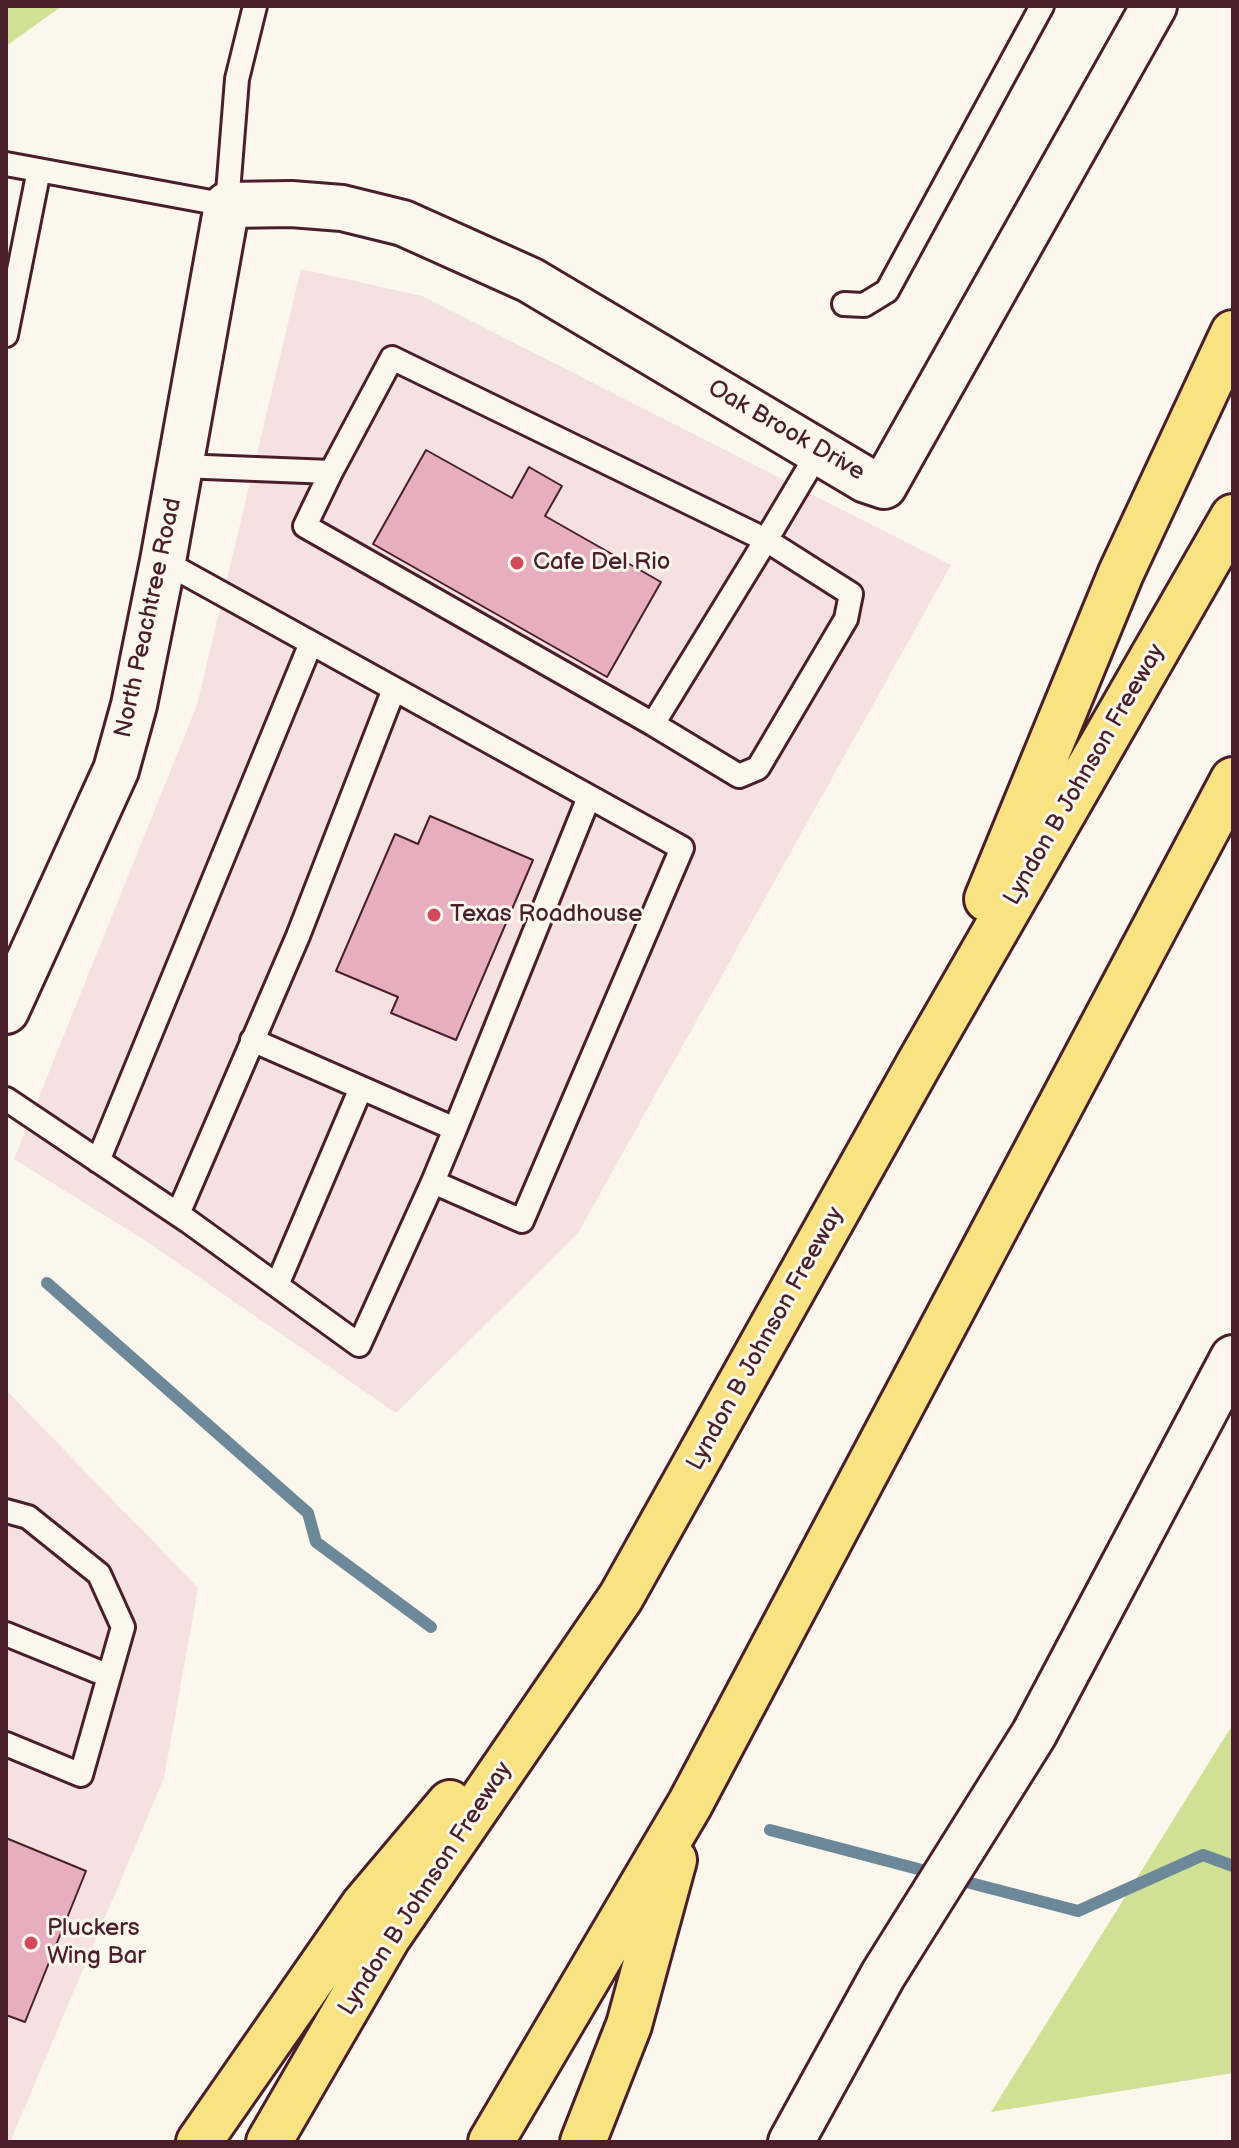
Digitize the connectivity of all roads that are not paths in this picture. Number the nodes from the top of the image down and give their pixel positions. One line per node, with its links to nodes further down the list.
1 (255, 6): 6 (lane)
2 (1042, 6): 7 (lane)
3 (1154, 6): 10 (street, Oak Brook Drive)
4 (6, 164): 5 (lane)
5 (39, 170): 6 (lane); 9 (lane)
6 (227, 205): 10 (street, Oak Brook Drive); 11 (street, North Peachtree Road)
7 (844, 304)
8 (1233, 333): 23 (highway)
9 (6, 335)
10 (819, 451): 14 (lane)
11 (180, 466): 12 (lane); 15 (street, North Peachtree Road)
12 (331, 472): 14 (lane); 18 (lane)
13 (1233, 517): 23 (highway, Lyndon B Johnson Freeway)
14 (766, 540): 18 (lane); 18 (lane)
15 (163, 561): 16 (lane); 21 (street, North Peachtree Road)
16 (311, 643): 17 (lane); 27 (lane)
17 (394, 689): 20 (lane); 22 (lane)
18 (653, 724)
19 (1233, 780): 37 (highway)
20 (589, 797): 26 (lane); 28 (lane)
21 (6, 1011)
22 (252, 1040): 24 (lane); 29 (lane)
23 (920, 1062): 33 (highway, Lyndon B Johnson Freeway)
24 (361, 1088): 26 (lane); 30 (lane)
25 (6, 1099): 27 (lane)
26 (455, 1129): 28 (lane)
27 (98, 1161): 29 (lane)
28 (433, 1182): 30 (lane)
29 (178, 1214): 30 (lane)
30 (277, 1285)
31 (1233, 1358): 42 (street)
32 (6, 1511): 35 (lane)
33 (621, 1597): 38 (highway); 39 (highway, Lyndon B Johnson Freeway)
34 (6, 1634): 35 (lane)
35 (109, 1676): 36 (lane)
36 (6, 1744)
37 (690, 1804): 40 (highway); 41 (highway)
38 (199, 2142)
39 (269, 2142)
40 (491, 2142)
41 (583, 2142)
42 (791, 2142)

